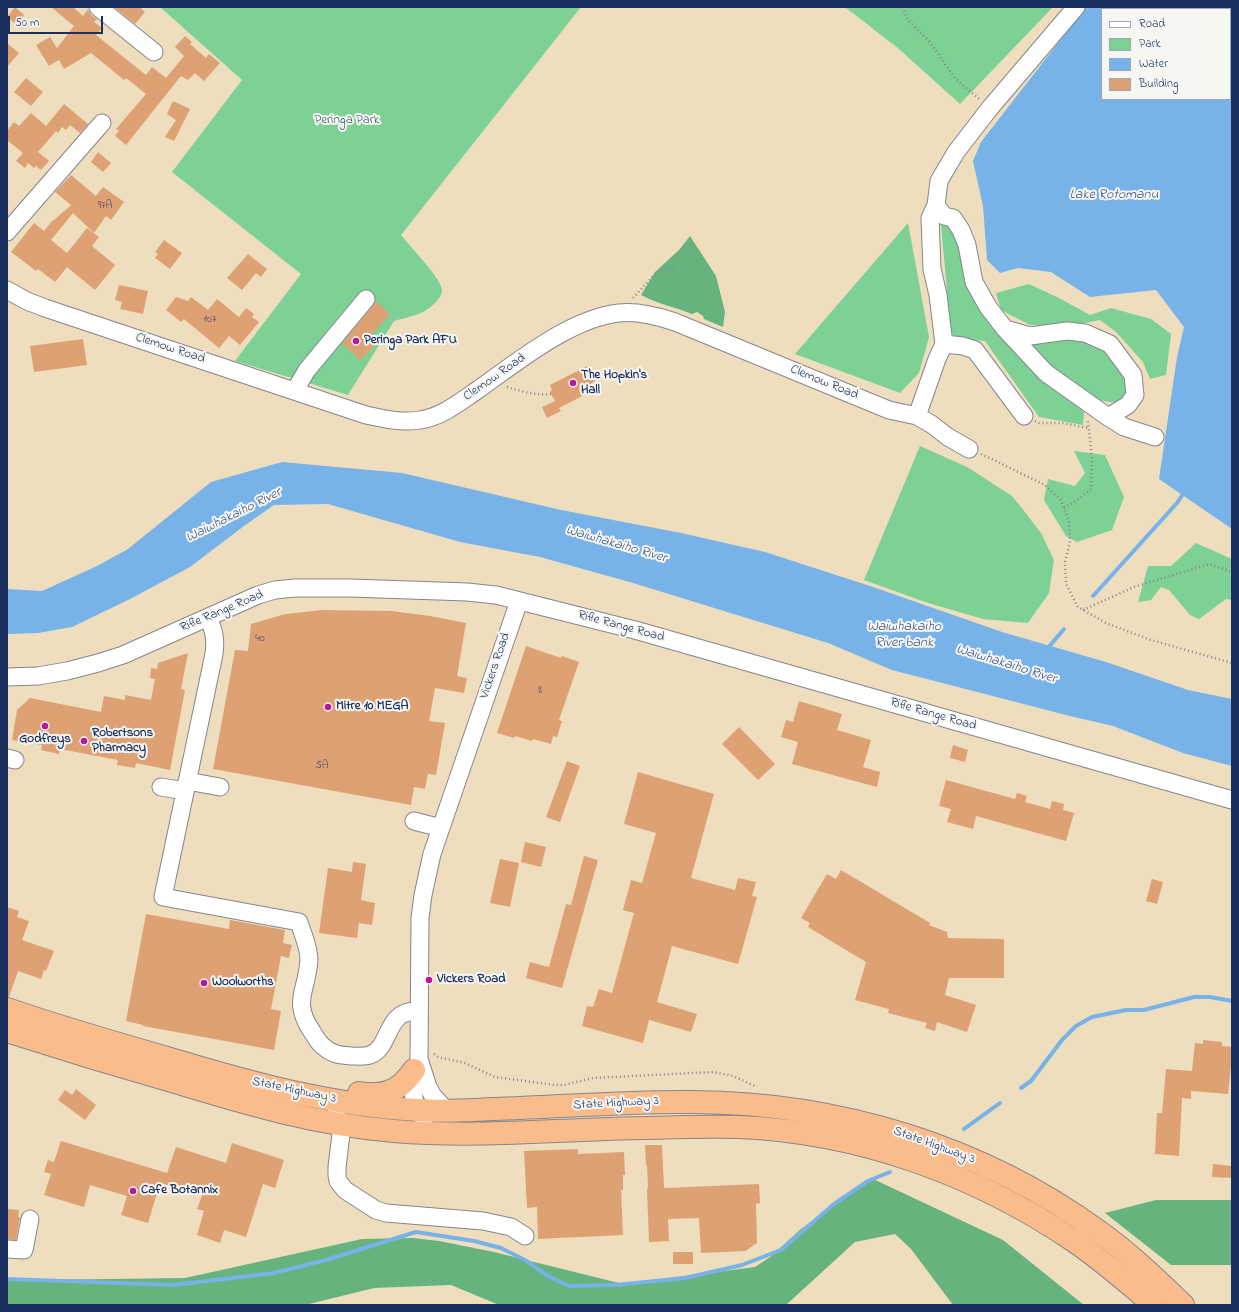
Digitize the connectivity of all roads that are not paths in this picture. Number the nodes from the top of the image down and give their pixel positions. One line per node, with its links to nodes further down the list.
1 (98, 7): 3 (street)
2 (1076, 7): 5 (street)
3 (154, 52)
4 (102, 123): 6 (street)
5 (936, 205): 9 (street); 10 (street)
6 (7, 232)
7 (7, 290): 11 (street, Clemow Road)
8 (366, 298): 11 (street)
9 (1005, 329): 14 (street); 14 (street)
10 (944, 344): 12 (street); 13 (street)
11 (295, 390): 12 (street, Clemow Road)
12 (917, 416): 16 (street, Clemow Road)
13 (1024, 416)
14 (1108, 417): 15 (street)
15 (1155, 437)
16 (969, 449)
17 (519, 601): 18 (street, Rifle Range Road); 23 (street, Rifle Range Road); 25 (street, Vickers Road)
18 (208, 617): 19 (street, Rifle Range Road); 20 (street)
19 (7, 677)
20 (186, 786): 21 (street); 22 (street); 27 (street)
21 (161, 787)
22 (220, 787)
23 (1232, 800)
24 (414, 822): 25 (street)
25 (440, 828): 27 (street, Vickers Road)
26 (7, 1009): 30 (highway, State Highway 3)
27 (418, 1011): 29 (street, Vickers Road)
28 (7, 1031): 34 (highway, State Highway 3)
29 (422, 1061): 30 (highway); 32 (street, Vickers Road); 33 (street, Vickers Road)
30 (274, 1088): 31 (highway, State Highway 3)
31 (332, 1100): 32 (highway, State Highway 3); 34 (street)
32 (418, 1110): 33 (highway, State Highway 3); 35 (street, Vickers Road)
33 (447, 1111): 40 (highway, State Highway 3)
34 (339, 1124): 35 (highway, State Highway 3); 37 (street)
35 (435, 1134): 39 (highway, State Highway 3)
36 (30, 1219): 38 (street)
37 (525, 1236)
38 (7, 1249)
39 (1154, 1305)
40 (1183, 1305)

